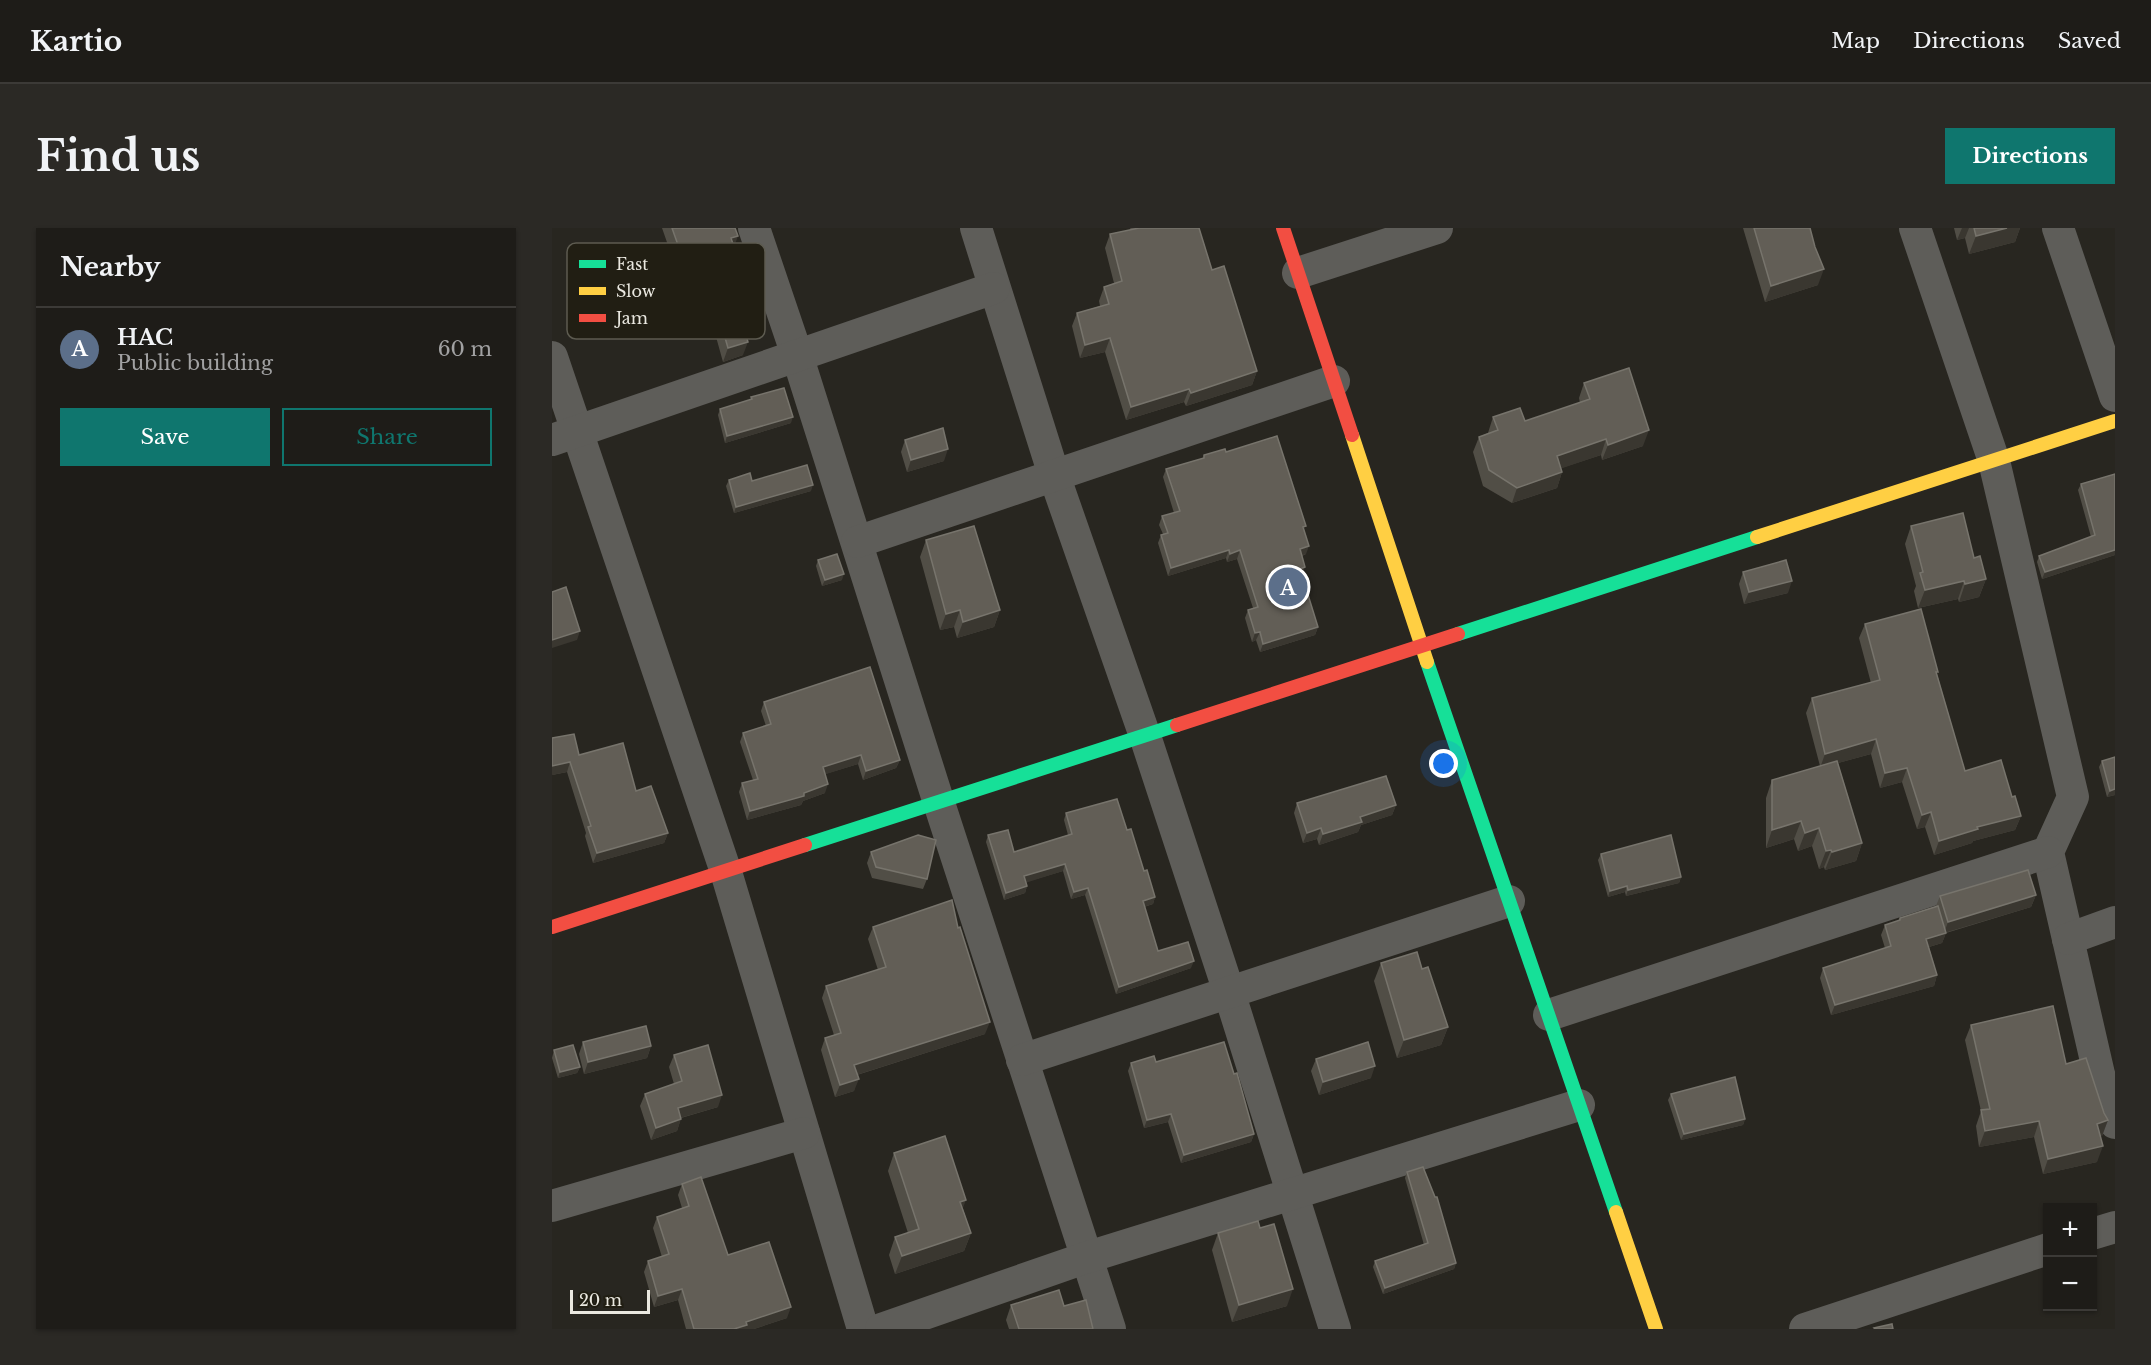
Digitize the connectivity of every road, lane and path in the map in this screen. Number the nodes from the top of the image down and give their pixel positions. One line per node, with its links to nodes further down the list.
1 (754, 228): 7 (street)
2 (976, 228): 10 (street)
3 (1283, 228): 9 (street)
4 (1437, 228): 9 (street)
5 (1915, 228): 17 (street)
6 (2058, 228): 14 (street)
7 (759, 243)
8 (765, 261): 11 (street)
9 (1298, 273): 13 (street)
10 (994, 288): 11 (street); 18 (street)
11 (797, 356): 16 (street); 19 (street)
12 (552, 357): 16 (street)
13 (1334, 381): 18 (street); 20 (street)
14 (2115, 396)
15 (2115, 422): 17 (street)
16 (564, 436): 24 (street)
17 (1994, 461): 20 (street); 23 (street)
18 (1054, 475): 19 (street); 21 (street)
19 (857, 543): 22 (street)
20 (1423, 647): 21 (street); 25 (street)
21 (1145, 736): 22 (street); 29 (street)
22 (939, 803): 24 (street); 31 (street)
23 (2048, 852): 28 (street); 30 (street)
24 (726, 872): 27 (street); 34 (street)
25 (1509, 901): 29 (street); 30 (street)
26 (2115, 922): 28 (street)
27 (552, 927)
28 (2068, 939): 33 (street)
29 (1229, 992): 31 (street); 35 (street)
30 (1549, 1015): 32 (street)
31 (1022, 1060): 40 (street)
32 (1579, 1105): 35 (street); 45 (street)
33 (2115, 1123)
34 (804, 1134): 36 (street); 41 (street)
35 (1292, 1194): 40 (street); 44 (street)
36 (552, 1206)
37 (2115, 1227): 38 (street)
38 (2097, 1232)
39 (2043, 1251): 46 (street)
40 (1088, 1257): 42 (street); 43 (street)
41 (863, 1329)
42 (881, 1329)
43 (1110, 1329)
44 (1335, 1329)
45 (1656, 1329)
46 (1805, 1329)

